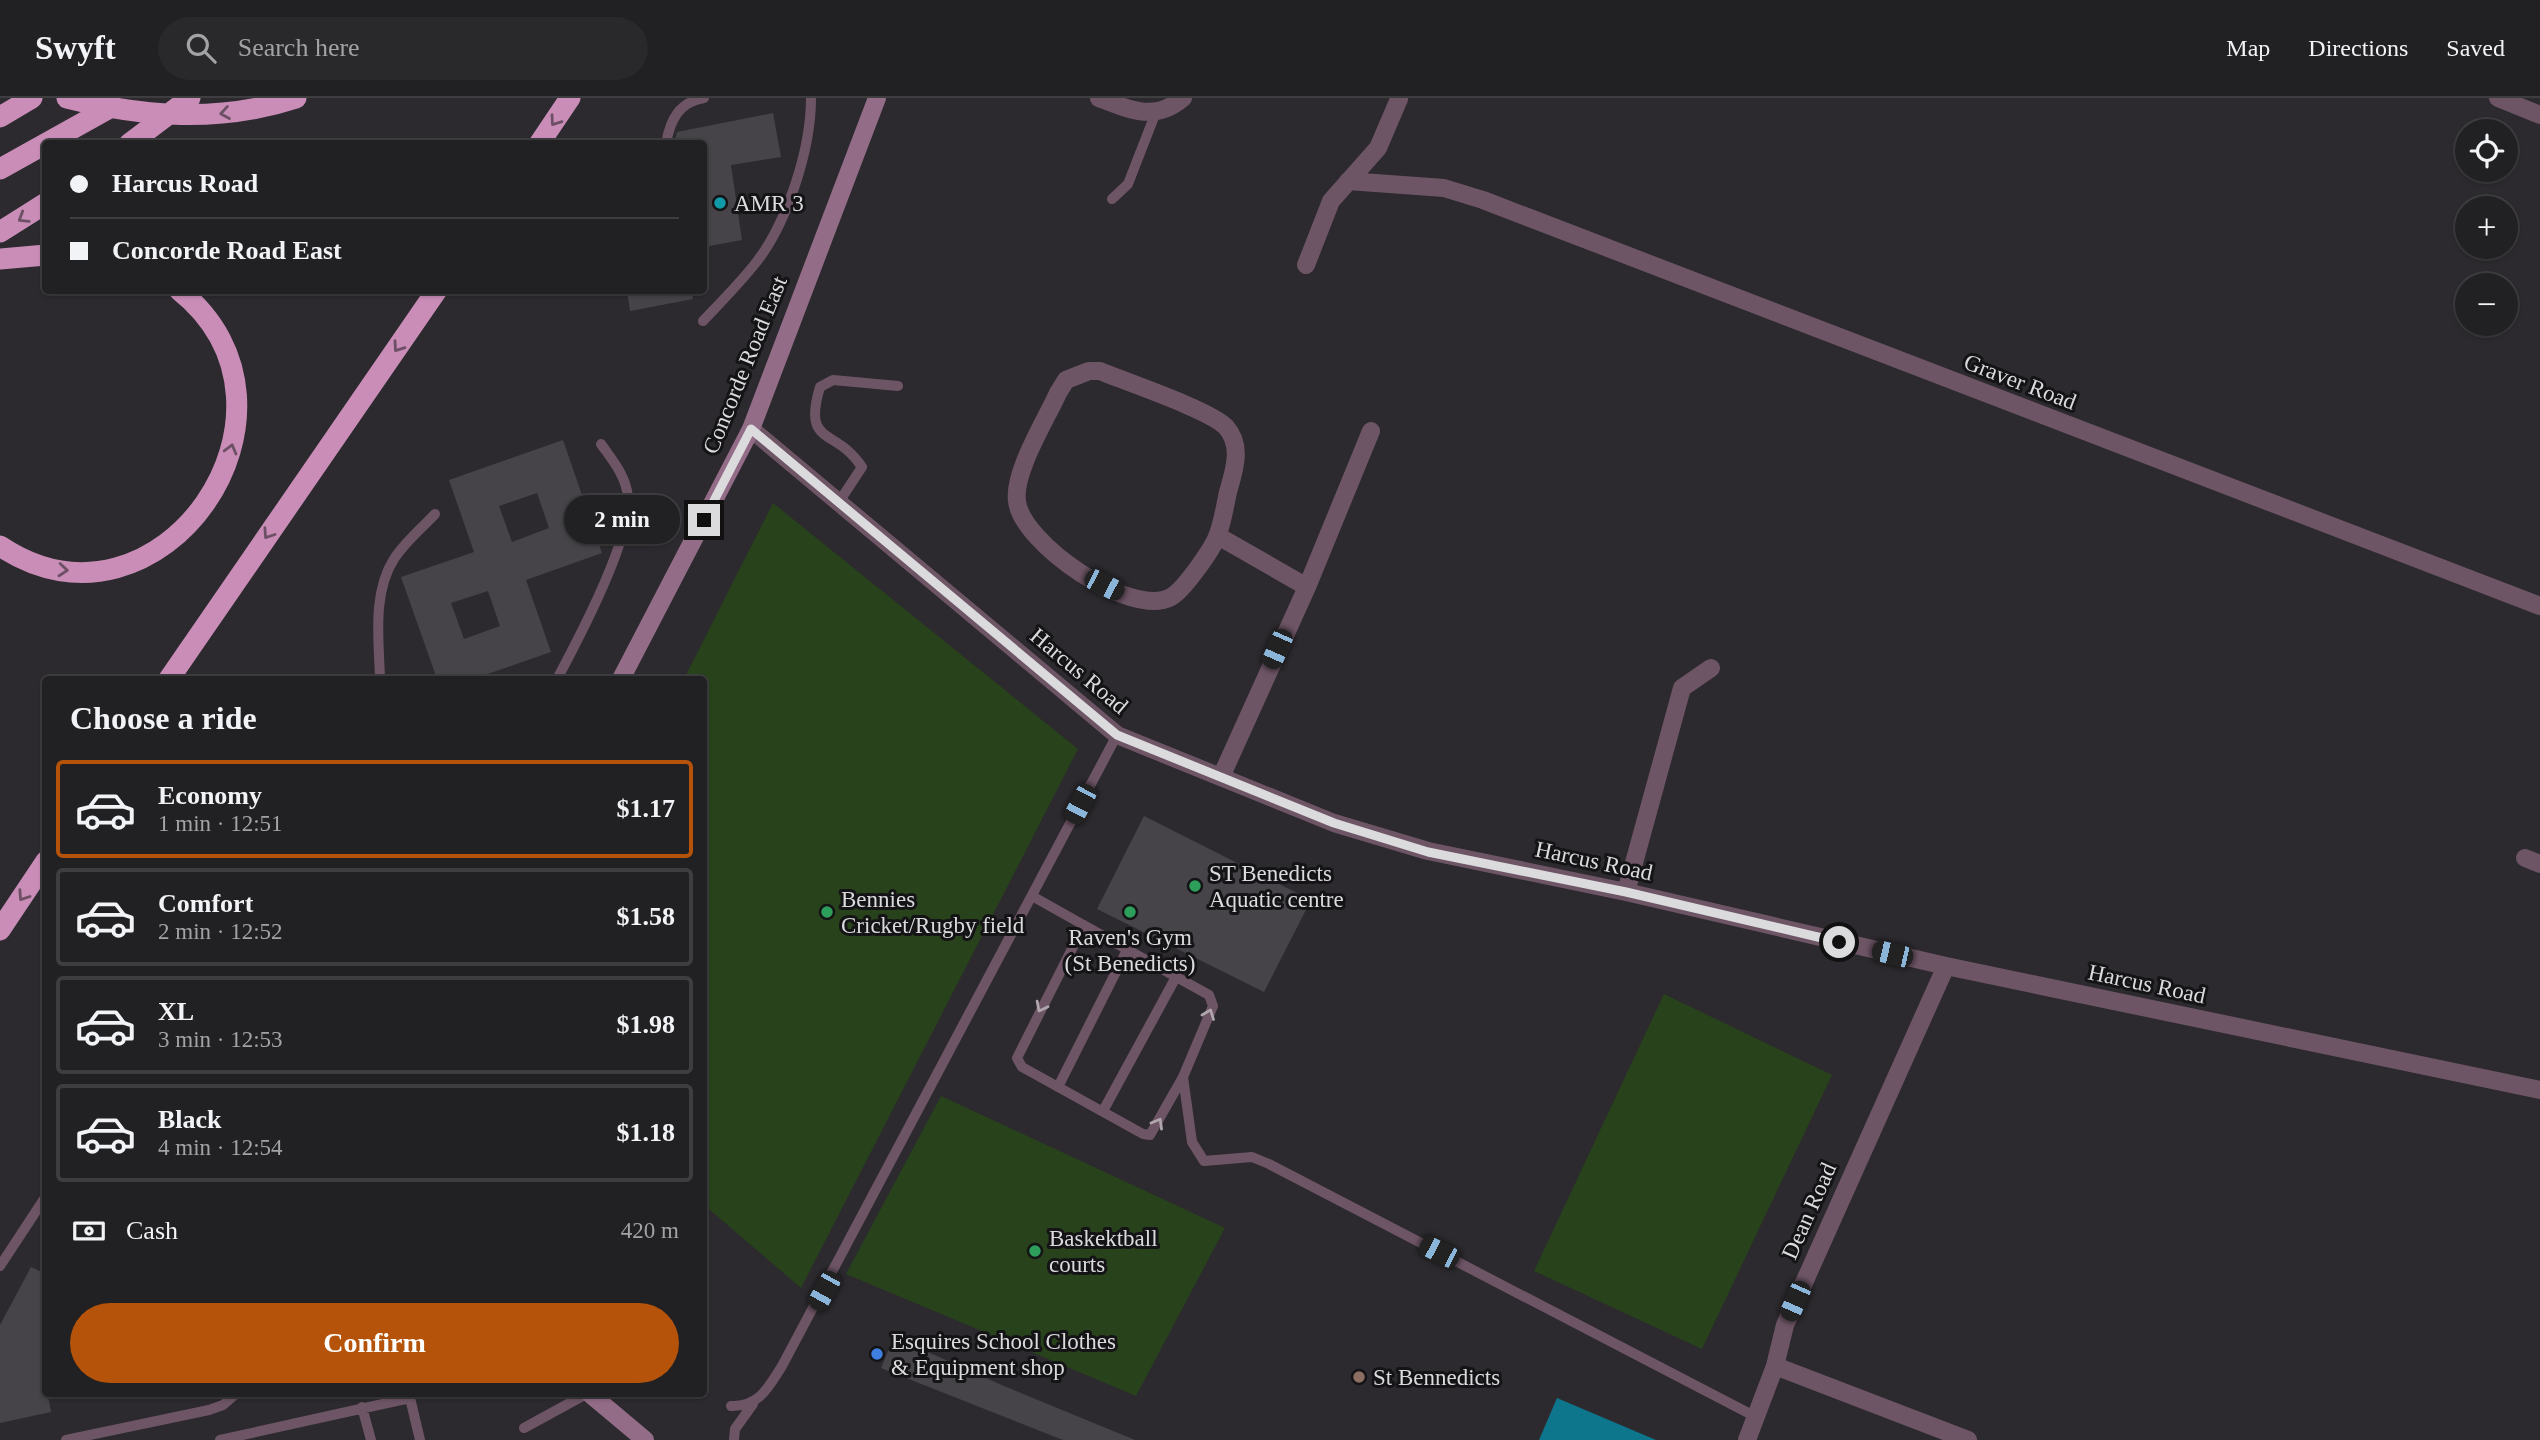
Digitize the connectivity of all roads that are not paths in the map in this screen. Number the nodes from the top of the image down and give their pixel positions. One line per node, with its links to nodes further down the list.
1 (67, 98): 11 (highway, one-way to 1)
2 (127, 98): 15 (highway)
3 (190, 98): 16 (highway)
4 (570, 98): 17 (highway, one-way to 17)
5 (704, 98): 18 (lane)
6 (811, 98): 30 (lane)
7 (877, 98): 32 (main road, Concorde Road East)
8 (1099, 98): 13 (street)
9 (1183, 98): 13 (street)
10 (2498, 98): 14 (street)
11 (293, 99)
12 (1399, 99): 21 (street)
13 (1156, 112): 22 (lane)
14 (2540, 115)
15 (52, 140)
16 (134, 140)
17 (542, 140)
18 (667, 140)
19 (42, 145): 20 (highway)
20 (0, 169)
21 (1348, 181): 27 (street); 40 (street, Graver Road)
22 (1112, 199)
23 (42, 206): 24 (highway, one-way to 24)
24 (0, 232)
25 (42, 255): 26 (highway)
26 (0, 259)
27 (1306, 265)
28 (184, 294): 38 (highway, one-way to 28)
29 (434, 294): 42 (highway, one-way to 42)
30 (703, 321)
31 (898, 386): 35 (lane)
32 (751, 429): 35 (street, Harcus Road); 45 (main road, Concorde Road East)
33 (1371, 432): 39 (street)
34 (601, 444): 44 (lane)
35 (839, 502): 46 (street, Harcus Road)
36 (435, 514): 43 (lane)
37 (1218, 536): 37 (street); 39 (street)
38 (0, 546)
39 (1307, 587): 47 (street)
40 (2540, 606)
41 (1711, 668): 49 (street)
42 (171, 676)
43 (380, 676)
44 (558, 676)
45 (623, 676)
46 (1117, 735): 47 (street, Harcus Road); 50 (lane)
47 (1221, 777): 49 (street, Harcus Road)
48 (42, 867): 52 (highway, one-way to 52)
49 (1626, 892): 54 (street, Harcus Road)
50 (1032, 896): 51 (lane); 66 (lane)
51 (1084, 925): 53 (lane); 57 (lane, one-way to 57)
52 (0, 930)
53 (1127, 950): 55 (lane); 57 (lane)
54 (1946, 966): 58 (street, Harcus Road); 62 (street, Dean Road)
55 (1176, 977): 56 (lane, one-way to 55); 59 (lane)
56 (1183, 1077): 59 (lane, one-way to 56); 69 (lane)
57 (1058, 1087): 59 (lane)
58 (2540, 1090)
59 (1103, 1111)
60 (42, 1202): 61 (lane)
61 (0, 1266)
62 (1775, 1366): 69 (street, Dean Road); 78 (street)
63 (232, 1397): 71 (lane)
64 (582, 1397): 70 (lane)
65 (594, 1397): 75 (main road)
66 (753, 1404): 67 (lane); 76 (lane)
67 (731, 1406)
68 (362, 1407): 72 (lane); 73 (lane); 74 (lane)
69 (1756, 1417): 77 (street, Dean Road)
70 (524, 1428)
71 (66, 1440)
72 (220, 1440)
73 (371, 1440)
74 (420, 1440)
75 (645, 1440)
76 (734, 1440)
77 (1747, 1440)
78 (1968, 1440)

